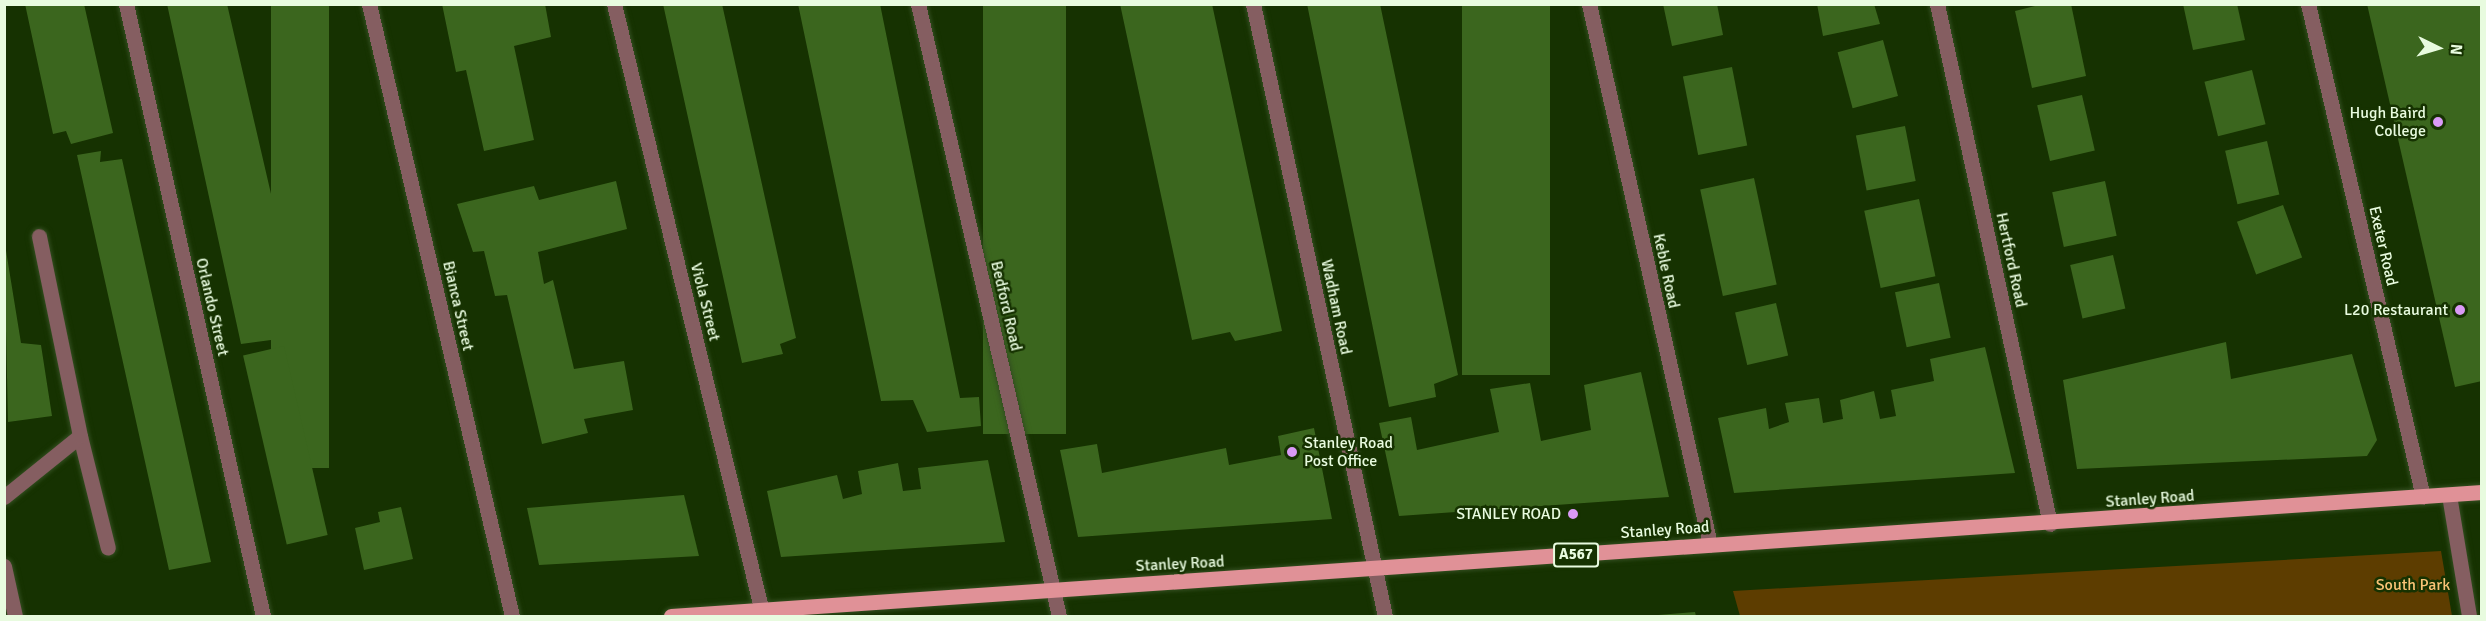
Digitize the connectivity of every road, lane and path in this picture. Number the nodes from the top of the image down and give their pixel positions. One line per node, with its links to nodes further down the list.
1 (126, 4): 23 (street, Orlando Street)
2 (369, 4): 24 (street, Bianca Street)
3 (614, 4): 21 (street, Viola Street)
4 (918, 4): 20 (street, Bedford Road)
5 (1253, 4): 19 (street, Wadham Road)
6 (1589, 4): 16 (street, Keble Road)
7 (1936, 4): 15 (street, Hertford Road)
8 (2308, 4): 14 (street, Exeter Road)
9 (39, 236): 10 (street)
10 (80, 436): 13 (street); 17 (street)
11 (2481, 492): 12 (main road, Stanley Road / A567)
12 (2449, 495): 14 (main road, Stanley Road / A567); 28 (street)
13 (4, 497)
14 (2424, 497): 15 (main road, Stanley Road / A567)
15 (2050, 524): 16 (main road, Stanley Road / A567)
16 (1710, 545): 19 (main road, Stanley Road / A567)
17 (108, 548)
18 (4, 566): 22 (street)
19 (1377, 570): 20 (main road, Stanley Road / A567); 27 (street, Wadham Road)
20 (1054, 590): 21 (main road, Stanley Road / A567); 26 (street, Bedford Road)
21 (762, 613): 25 (main road, Stanley Road / A567)
22 (15, 616)
23 (263, 616)
24 (512, 616)
25 (671, 616)
26 (1059, 616)
27 (1385, 616)
28 (2469, 616)

